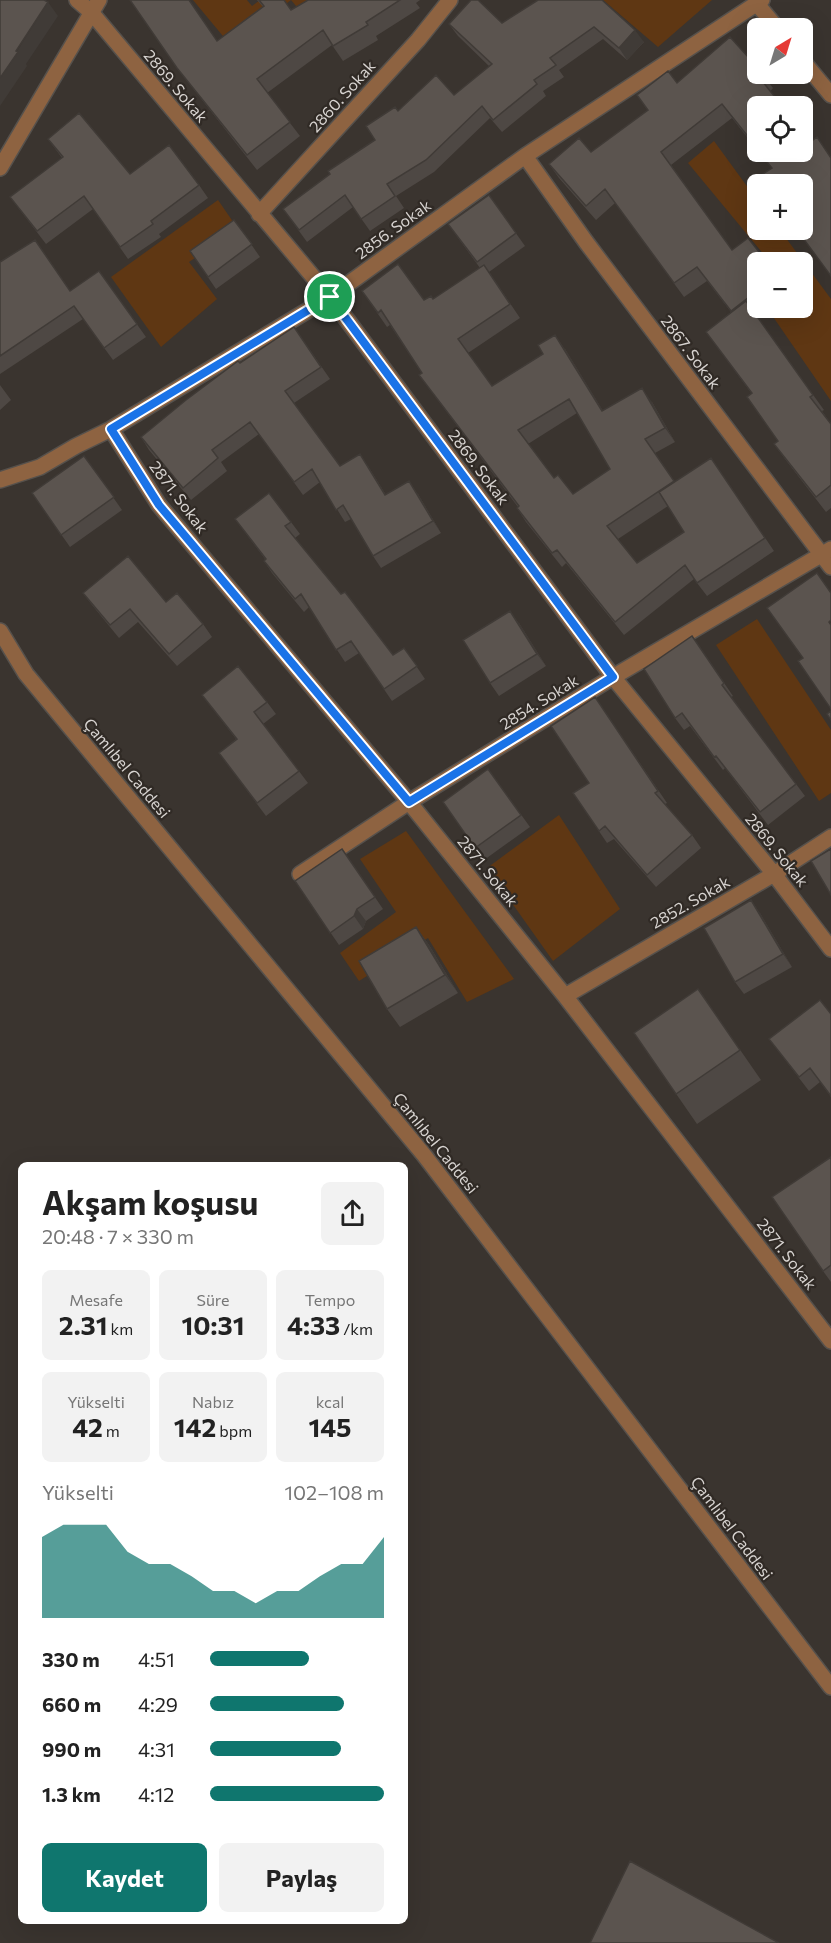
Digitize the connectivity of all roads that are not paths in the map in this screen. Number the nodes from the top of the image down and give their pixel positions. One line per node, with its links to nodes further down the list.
1 (76, 0): 4 (street, 2869. Sokak)
2 (450, 0): 10 (street, 2860. Sokak)
3 (760, 2): 5 (street); 8 (street, 2856. Sokak)
4 (95, 6): 9 (street); 10 (street, 2869. Sokak)
5 (770, 18)
6 (813, 73): 7 (street)
7 (831, 95)
8 (525, 156): 11 (street, 2856. Sokak); 14 (street, 2867. Sokak)
9 (0, 168)
10 (259, 214): 11 (street, 2869. Sokak)
11 (330, 297): 12 (street, 2856. Sokak); 16 (street, 2869. Sokak)
12 (111, 429): 13 (street, 2856. Sokak); 17 (street, 2871. Sokak)
13 (0, 480)
14 (828, 557): 16 (street, 2854. Sokak)
15 (0, 631): 24 (street, Çamlıbel Caddesi)
16 (613, 677): 17 (street, 2854. Sokak); 20 (street, 2869. Sokak)
17 (409, 802): 19 (street, 2854. Sokak); 22 (street, 2871. Sokak)
18 (831, 837): 20 (street, 2852. Sokak)
19 (300, 874)
20 (774, 874): 21 (street, 2869. Sokak); 22 (street, 2852. Sokak)
21 (831, 949)
22 (565, 996): 23 (street, 2871. Sokak)
23 (831, 1341)
24 (831, 1687)

